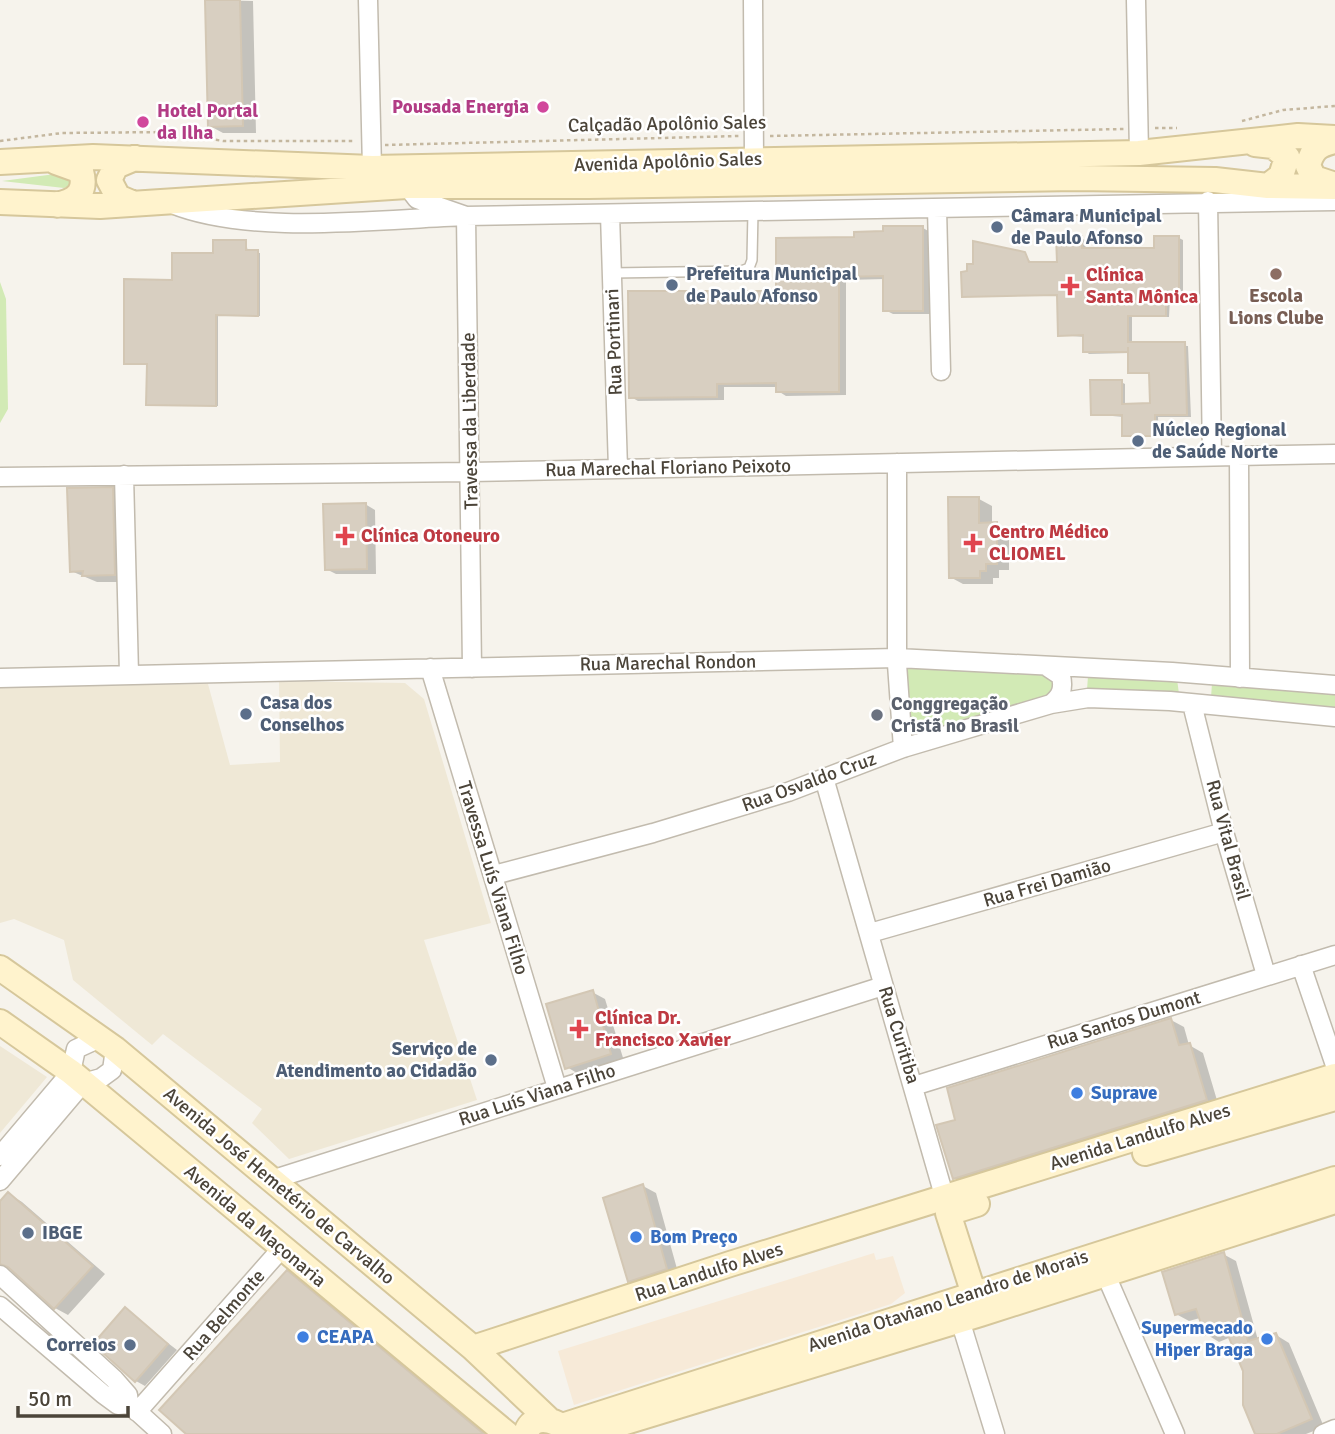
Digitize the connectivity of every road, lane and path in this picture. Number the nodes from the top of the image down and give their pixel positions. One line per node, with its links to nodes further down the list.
1 (368, 0): 11 (street)
2 (753, 0): 10 (street)
3 (1136, 0): 9 (street)
4 (1335, 106): 6 (path)
5 (1178, 128): 9 (path, Calçadão Apolônio Sales)
6 (1237, 133): 7 (street, Avenida Apolônio Sales); 9 (street, Avenida Apolônio Sales); 16 (street)
7 (1335, 140): 17 (street)
8 (0, 141): 11 (path, Calçadão Apolônio Sales)
9 (1139, 141): 10 (street, Avenida Apolônio Sales); 10 (path, Calçadão Apolônio Sales)
10 (755, 148): 11 (street, Avenida Apolônio Sales); 11 (path, Calçadão Apolônio Sales)
11 (372, 157): 12 (street, Avenida Apolônio Sales)
12 (139, 158): 13 (street, Avenida Apolônio Sales); 22 (street)
13 (29, 160): 14 (street, Avenida Apolônio Sales); 23 (street)
14 (0, 162)
15 (407, 186): 16 (street, Avenida Apolônio Sales); 18 (street, Avenida Apolônio Sales); 27 (street)
16 (1268, 186): 17 (street, Avenida Apolônio Sales)
17 (1335, 186)
18 (165, 201): 22 (street, Avenida Apolônio Sales); 27 (street)
19 (1208, 201): 20 (street); 24 (street); 31 (street)
20 (1335, 201)
21 (0, 202): 23 (street, Avenida Apolônio Sales)
22 (132, 203): 23 (street, Avenida Apolônio Sales)
23 (53, 206)
24 (937, 208): 25 (street); 29 (street)
25 (753, 211): 26 (street); 28 (lane)
26 (610, 214): 27 (street); 28 (street, Rua Portinari)
27 (467, 216): 35 (street, Travessa da Liberdade)
28 (612, 274): 34 (street, Rua Portinari)
29 (941, 372)
30 (1335, 454): 32 (street, Rua Marechal Floriano Peixoto)
31 (1212, 456): 32 (street, Rua Marechal Floriano Peixoto); 33 (street, Rua Marechal Floriano Peixoto)
32 (1239, 456): 47 (street)
33 (897, 463): 34 (street, Rua Marechal Floriano Peixoto); 38 (street)
34 (618, 469): 35 (street, Rua Marechal Floriano Peixoto)
35 (471, 472): 36 (street, Rua Marechal Floriano Peixoto); 41 (street, Travessa da Liberdade)
36 (124, 475): 37 (street, Rua Marechal Floriano Peixoto); 44 (street)
37 (0, 477)
38 (897, 658): 39 (street, Rua Marechal Rondon); 41 (street, Rua Marechal Rondon); 55 (street)
39 (1045, 666): 42 (street, Rua Marechal Rondon); 51 (street)
40 (430, 668): 41 (street, Rua Marechal Rondon); 44 (street, Rua Marechal Rondon); 58 (street, Travessa Luís Viana Filho)
41 (472, 668)
42 (1088, 669): 43 (street, Rua Marechal Rondon); 49 (street)
43 (1172, 672): 45 (street, Rua Marechal Rondon); 50 (street)
44 (129, 674): 46 (street, Rua Marechal Rondon)
45 (1220, 677): 47 (street, Rua Marechal Rondon); 53 (street)
46 (0, 678)
47 (1240, 678): 48 (street, Rua Marechal Rondon)
48 (1335, 685)
49 (1088, 698): 50 (street, Rua Osvaldo Cruz); 51 (street, Rua Osvaldo Cruz)
50 (1170, 701): 52 (street, Rua Osvaldo Cruz)
51 (1051, 704): 55 (street, Rua Osvaldo Cruz)
52 (1192, 704): 53 (street, Rua Osvaldo Cruz); 57 (street, Rua Vital Brasil)
53 (1220, 706): 54 (street, Rua Osvaldo Cruz)
54 (1335, 717)
55 (902, 748): 56 (street, Rua Osvaldo Cruz)
56 (824, 778): 58 (street, Rua Osvaldo Cruz); 59 (street, Rua Curitiba)
57 (1224, 832): 59 (street, Rua Frei Damião); 63 (street, Rua Vital Brasil)
58 (494, 876): 71 (street, Travessa Luís Viana Filho)
59 (870, 933): 64 (street, Rua Curitiba)
60 (1335, 955): 61 (street, Rua Santos Dumont)
61 (1301, 965): 63 (street, Rua Santos Dumont); 67 (street)
62 (0, 968): 66 (street, Avenida José Hemetério de Carvalho)
63 (1266, 975): 70 (street, Rua Santos Dumont)
64 (884, 986): 70 (street, Rua Curitiba); 71 (street, Rua Luís Viana Filho)
65 (0, 1022): 69 (street, Avenida da Maçonaria)
66 (108, 1043): 69 (street); 69 (street); 75 (street, Avenida José Hemetério de Carvalho)
67 (1335, 1065)
68 (1335, 1076): 78 (street, Avenida Landulfo Alves)
69 (77, 1077): 73 (street); 76 (street); 80 (street, Avenida da Maçonaria)
70 (914, 1086): 78 (street, Rua Curitiba)
71 (556, 1088): 75 (street, Rua Luís Viana Filho)
72 (1335, 1098): 78 (street, Avenida Landulfo Alves)
73 (0, 1156)
74 (1335, 1179): 79 (street, Avenida Otaviano Leandro de Morais)
75 (271, 1180): 85 (street, Avenida José Hemetério de Carvalho)
76 (0, 1181)
77 (1335, 1201): 79 (street, Avenida Otaviano Leandro de Morais)
78 (947, 1205): 84 (street, Rua Curitiba); 85 (street, Rua Landulfo Alves)
79 (1253, 1215): 81 (street, Avenida Otaviano Leandro de Morais); 84 (street, Avenida Otaviano Leandro de Morais)
80 (282, 1248): 87 (street, Rua Belmonte); 91 (street, Avenida da Maçonaria)
81 (1105, 1273): 84 (street, Avenida Otaviano Leandro de Morais); 95 (street)
82 (0, 1275): 87 (street)
83 (0, 1306): 87 (street)
84 (971, 1309): 86 (street, Avenida Otaviano Leandro de Morais); 94 (street, Rua Curitiba)
85 (473, 1348): 88 (street, Avenida José Hemetério de Carvalho)
86 (787, 1363): 88 (street, Avenida Otaviano Leandro de Morais); 93 (street, Avenida Otaviano Leandro de Morais)
87 (133, 1408): 90 (street)
88 (558, 1426): 92 (street, Avenida Otaviano Leandro de Morais)
89 (1335, 1429): 96 (street)
90 (162, 1434)
91 (507, 1434)
92 (526, 1434)
93 (586, 1434)
94 (995, 1434)
95 (1175, 1434)
96 (1323, 1434)

